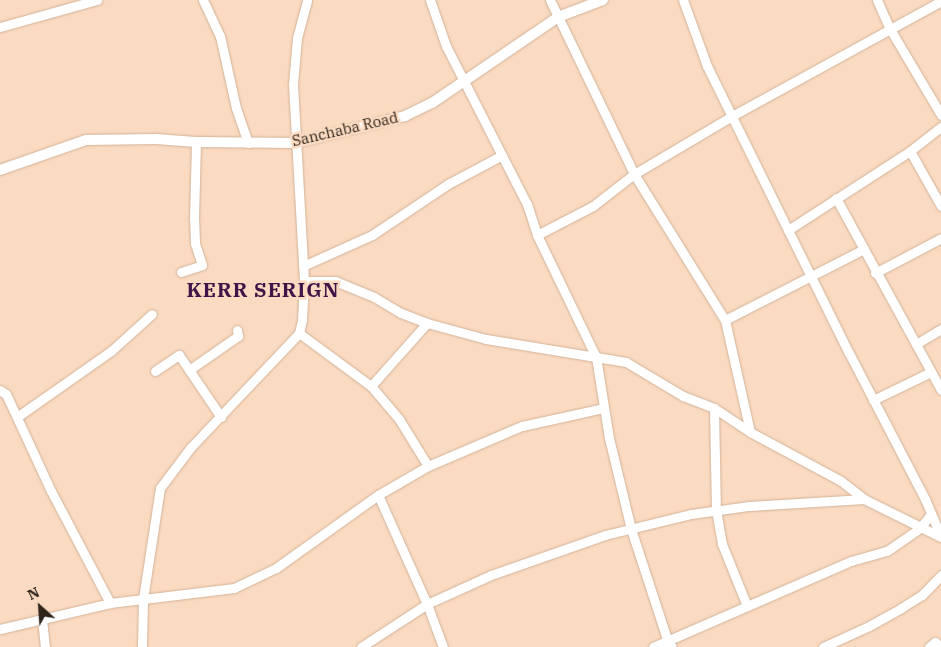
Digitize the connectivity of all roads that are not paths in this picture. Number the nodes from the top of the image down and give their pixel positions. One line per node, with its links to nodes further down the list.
1 (97, 0): 11 (street)
2 (203, 0): 18 (street)
3 (307, 0): 19 (street)
4 (430, 0): 13 (street)
5 (550, 0): 10 (street)
6 (603, 0): 10 (street, Sanchaba Road)
7 (683, 0): 15 (street)
8 (877, 0): 12 (street)
9 (941, 1): 12 (street)
10 (558, 17): 13 (street, Sanchaba Road); 23 (street)
11 (0, 27)
12 (890, 29): 14 (street); 15 (street)
13 (466, 81): 19 (street, Sanchaba Road); 21 (street)
14 (941, 115)
15 (732, 116): 23 (street); 26 (street)
16 (941, 127): 20 (street)
17 (196, 142): 18 (street, Sanchaba Road); 22 (street, Sanchaba Road); 31 (street)
18 (248, 143): 19 (street, Sanchaba Road)
19 (296, 143): 30 (street)
20 (910, 151): 24 (street); 25 (street)
21 (502, 155): 27 (street); 30 (street)
22 (0, 170)
23 (634, 174): 27 (street); 36 (street)
24 (836, 198): 26 (street); 29 (street)
25 (941, 206)
26 (788, 230): 33 (street)
27 (538, 235): 42 (street)
28 (941, 238): 32 (street)
29 (864, 248): 32 (street); 33 (street)
30 (303, 266): 34 (street)
31 (181, 272)
32 (875, 273): 41 (street)
33 (812, 275): 36 (street); 49 (street)
34 (304, 281): 37 (street); 40 (street)
35 (152, 314): 52 (street)
36 (725, 320): 54 (street)
37 (426, 324): 42 (street); 46 (street)
38 (941, 329): 41 (street)
39 (237, 330): 44 (street)
40 (299, 334): 46 (street); 53 (street)
41 (916, 344): 45 (street)
42 (596, 357): 50 (street); 51 (street)
43 (155, 370): 44 (street)
44 (190, 370): 53 (street)
45 (931, 372): 48 (street); 49 (street)
46 (371, 386): 55 (street)
47 (0, 390): 52 (street)
48 (941, 390)
49 (873, 400): 59 (street)
50 (603, 408): 55 (street); 60 (street)
51 (714, 408): 54 (street); 58 (street)
52 (17, 417): 65 (street)
53 (221, 417): 64 (street)
54 (750, 432): 57 (street)
55 (428, 466): 56 (street)
56 (378, 495): 64 (street); 66 (street)
57 (864, 499): 58 (street); 61 (street)
58 (716, 510): 60 (street); 67 (street)
59 (931, 514): 61 (street); 62 (street)
60 (631, 528): 66 (street); 70 (street)
61 (920, 528): 62 (street); 67 (street)
62 (941, 537)
63 (941, 575): 76 (street)
64 (142, 599): 65 (street); 72 (street)
65 (110, 603): 68 (street)
66 (427, 604): 73 (street); 74 (street)
67 (747, 606): 70 (street)
68 (42, 619): 69 (street); 71 (street)
69 (0, 630)
70 (670, 644): 75 (street)
71 (45, 647)
72 (142, 647)
73 (362, 647)
74 (443, 647)
75 (653, 647)
76 (824, 647)
77 (929, 647): 78 (street)
78 (941, 647)

